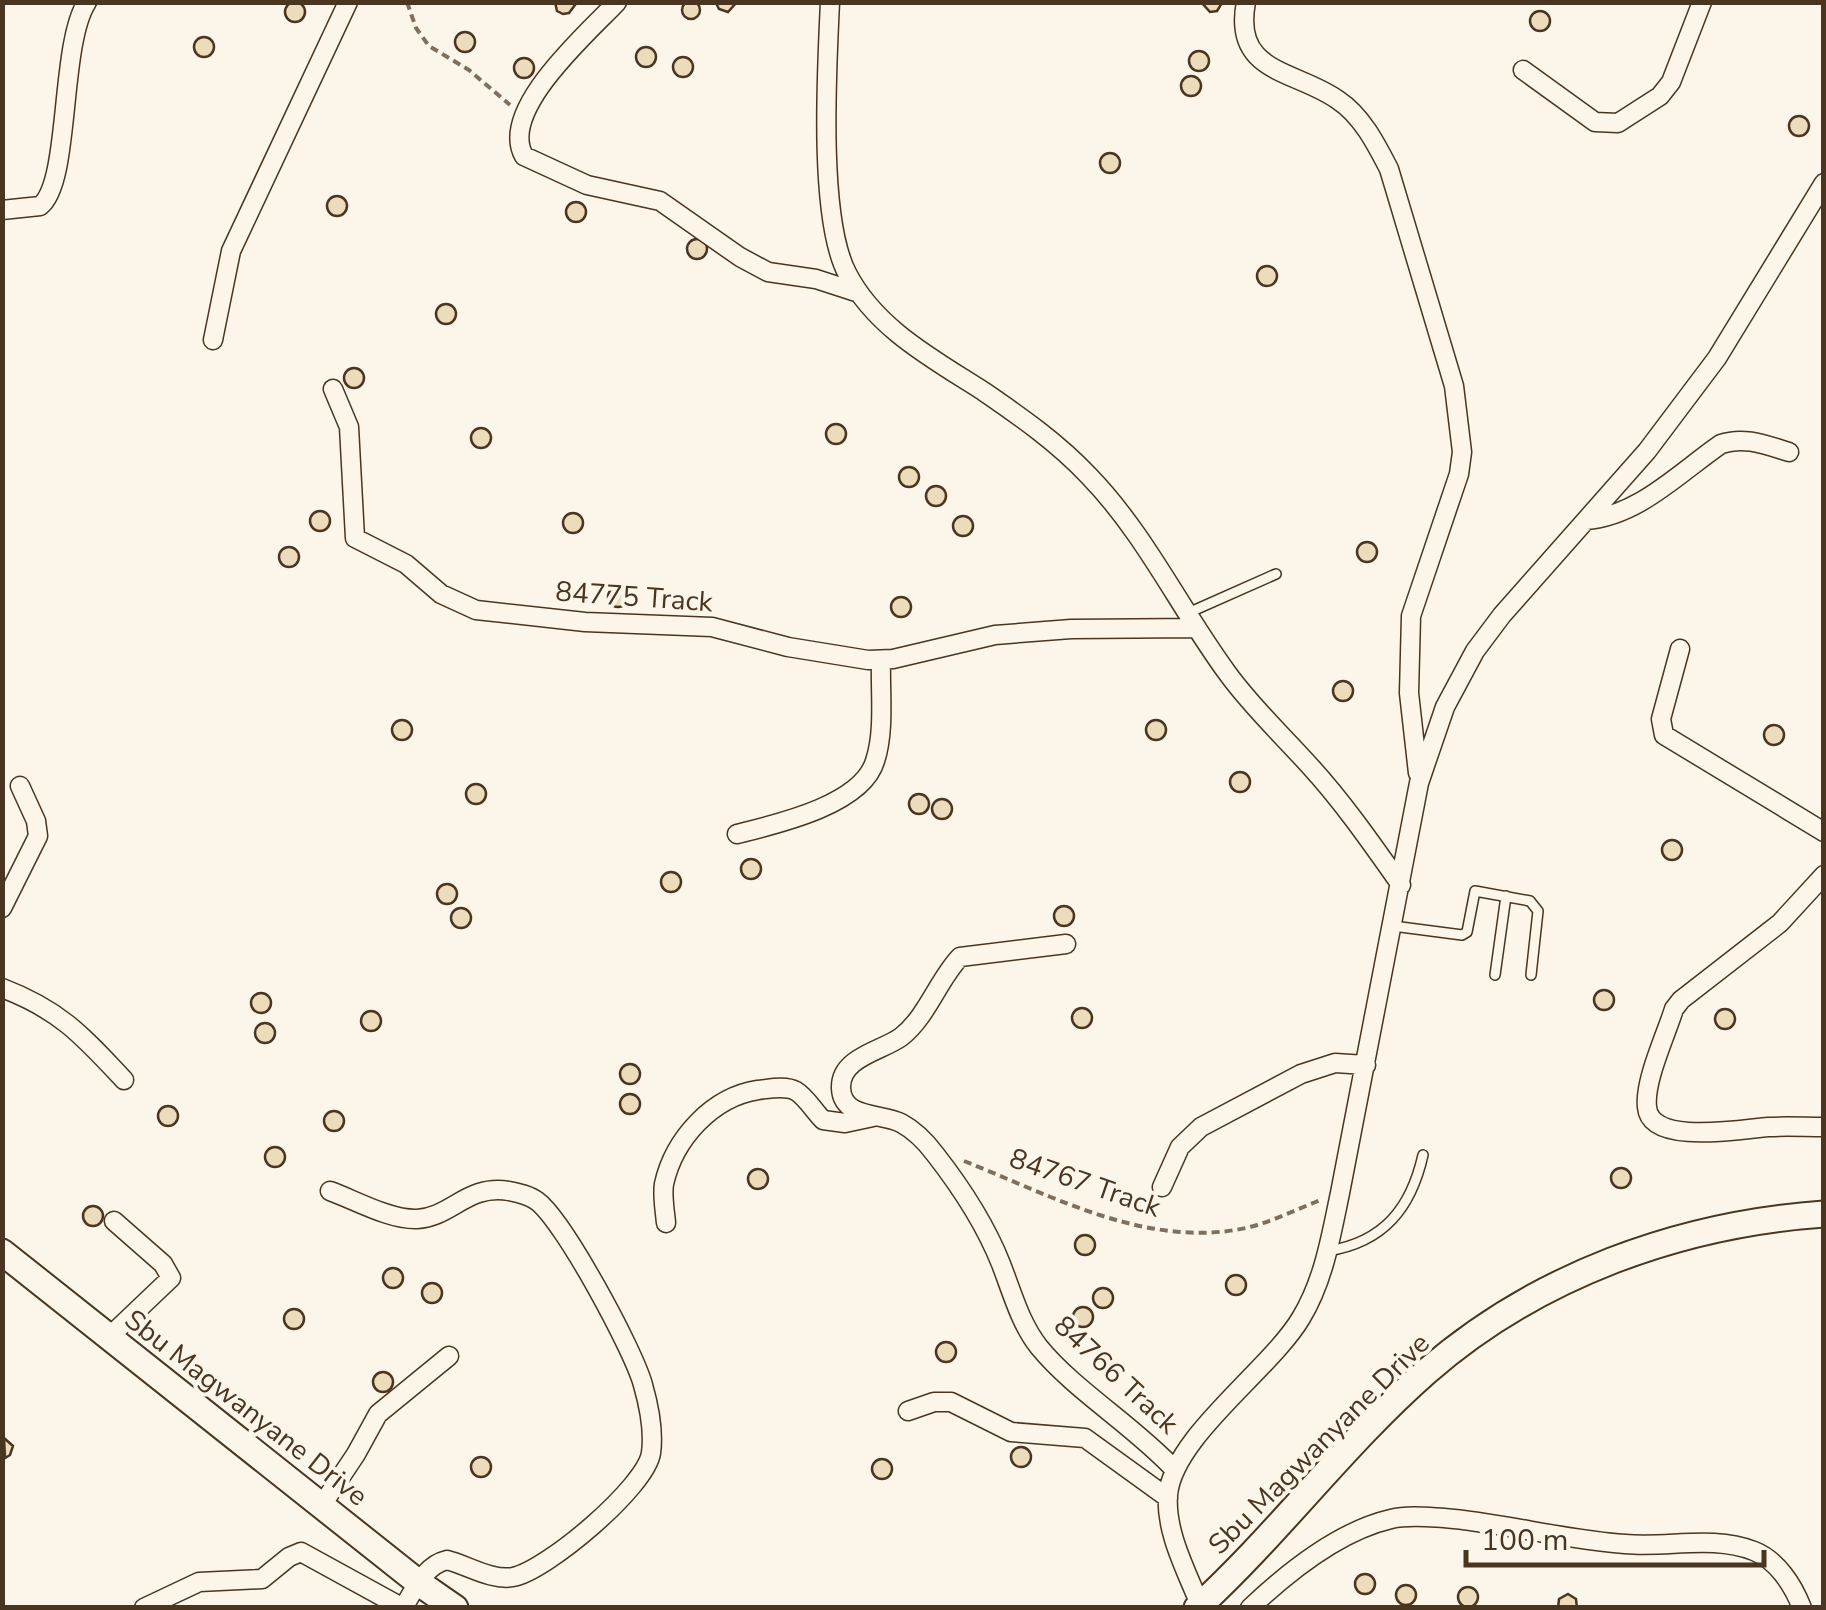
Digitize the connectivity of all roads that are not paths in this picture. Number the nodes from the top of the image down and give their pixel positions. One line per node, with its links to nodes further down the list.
1 (88, 2): 9 (street)
2 (348, 2): 11 (street)
3 (617, 2): 10 (street)
4 (830, 2): 10 (street)
5 (1246, 2): 19 (street)
6 (1702, 2): 7 (street)
7 (1523, 70)
8 (1824, 183): 14 (street)
9 (2, 210)
10 (859, 293): 16 (street)
11 (213, 340)
12 (333, 389): 18 (street, 84775 Track)
13 (1789, 452): 14 (street)
14 (1586, 520): 19 (street)
15 (1276, 574): 16 (lane)
16 (1192, 620): 18 (street, 84775 Track); 24 (street)
17 (1680, 649): 21 (street)
18 (881, 661): 22 (street)
19 (1420, 783): 24 (street)
20 (20, 786): 26 (street)
21 (1824, 832)
22 (736, 834)
23 (1824, 875): 35 (street)
24 (1401, 885): 27 (street)
25 (1506, 896): 27 (lane); 29 (lane); 30 (lane)
26 (2, 908)
27 (1393, 926): 32 (street)
28 (1066, 944): 34 (street, 84766 Track)
29 (1495, 975)
30 (1531, 975)
31 (2, 988): 33 (street)
32 (1366, 1065): 37 (street); 42 (street)
33 (124, 1080)
34 (880, 1116): 41 (street); 47 (street, 84766 Track)
35 (1824, 1127)
36 (1423, 1155): 42 (lane)
37 (1162, 1188)
38 (330, 1191): 50 (street)
39 (1824, 1214): 51 (main road, Sbu Magwanyane Drive)
40 (114, 1221): 44 (street)
41 (666, 1223)
42 (1328, 1251): 47 (street)
43 (2, 1252): 44 (main road, Sbu Magwanyane Drive)
44 (108, 1338): 49 (main road, Sbu Magwanyane Drive)
45 (449, 1356): 49 (street)
46 (908, 1411): 48 (street)
47 (1174, 1469): 48 (street)
48 (1168, 1498): 51 (street)
49 (322, 1505): 50 (main road, Sbu Magwanyane Drive)
50 (419, 1583): 53 (street); 54 (main road, Sbu Magwanyane Drive)
51 (1200, 1607)
52 (144, 1608): 53 (street)
53 (403, 1608)
54 (455, 1608)
55 (1250, 1608): 56 (street)
56 (1802, 1608)

